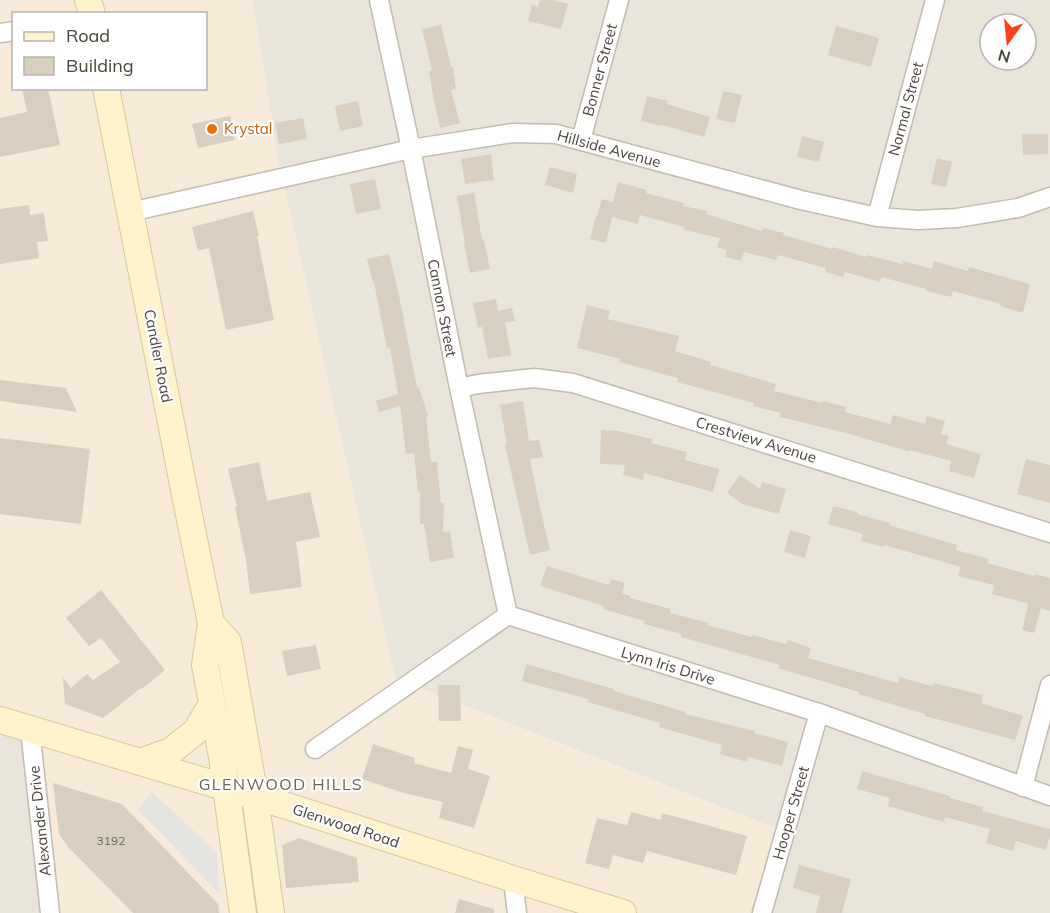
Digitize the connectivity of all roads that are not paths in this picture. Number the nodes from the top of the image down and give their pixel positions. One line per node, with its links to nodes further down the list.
1 (378, 0): 6 (street, Cannon Street)
2 (619, 0): 5 (street, Bonner Street)
3 (935, 0): 9 (street, Normal Street)
4 (106, 90): 8 (main road, Candler Road)
5 (581, 140): 6 (street, Hillside Avenue); 9 (street, Hillside Avenue)
6 (411, 149): 8 (street, Hillside Avenue); 10 (street, Cannon Street)
7 (1050, 197): 9 (street, Hillside Avenue)
8 (130, 213): 13 (main road, Candler Road)
9 (877, 218)
10 (459, 388): 11 (street, Crestview Avenue); 12 (street, Cannon Street)
11 (1050, 533)
12 (508, 615): 16 (street, Lynn Iris Drive); 19 (street)
13 (211, 623): 15 (main road, Candler Road); 23 (main road, Candler Road)
14 (1050, 685): 22 (street)
15 (212, 704): 20 (main road); 21 (main road, Candler Road)
16 (819, 713): 22 (street, Lynn Iris Drive); 31 (street, Hooper Street)
17 (0, 720): 18 (main road, Glenwood Road)
18 (30, 729): 20 (main road, Glenwood Road); 26 (street, Alexander Drive)
19 (315, 749)
20 (141, 762): 21 (main road, Glenwood Road)
21 (226, 787): 23 (main road, Glenwood Road); 27 (main road, Candler Road)
22 (1023, 787): 24 (street, Lynn Iris Drive)
23 (255, 796): 25 (main road, Glenwood Road); 28 (main road, Candler Road)
24 (1050, 796)
25 (513, 879): 29 (street); 30 (main road, Glenwood Road)
26 (50, 913)
27 (243, 913)
28 (271, 913)
29 (518, 913)
30 (623, 913)
31 (762, 913)

